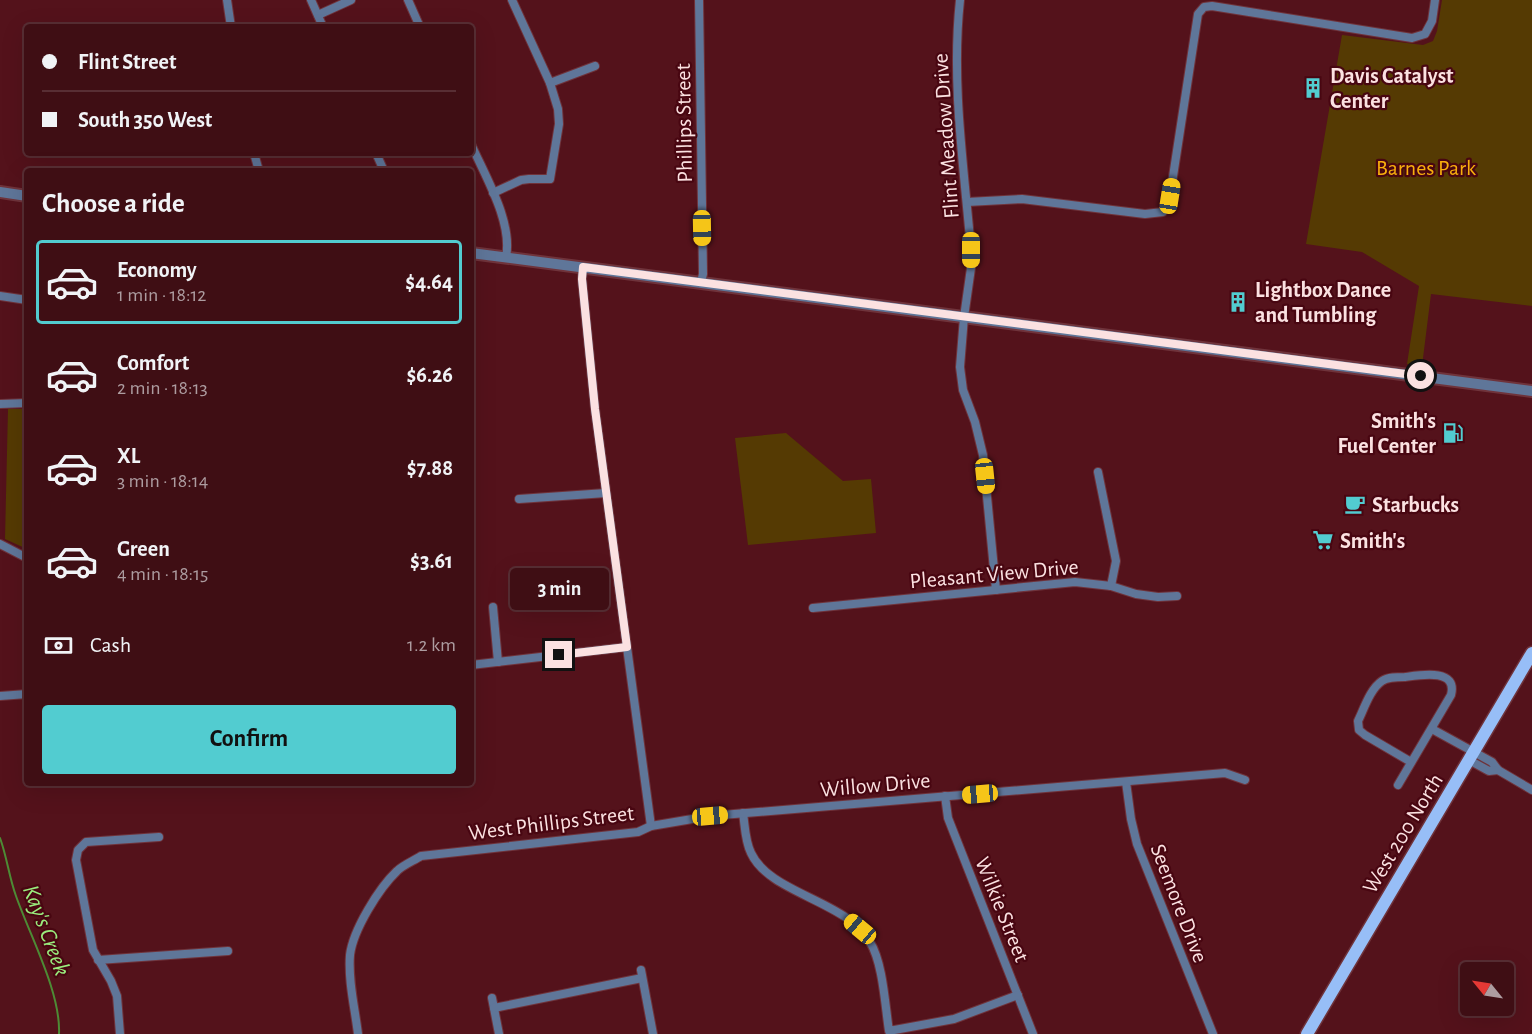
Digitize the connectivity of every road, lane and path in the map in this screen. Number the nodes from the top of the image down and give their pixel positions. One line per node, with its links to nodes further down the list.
1 (227, 0): 10 (street)
2 (311, 0): 9 (street)
3 (351, 0): 9 (street)
4 (408, 0): 12 (street)
5 (699, 0): 23 (street, Phillips Street)
6 (960, 0): 19 (street, Flint Meadow Drive)
7 (1435, 0): 19 (street)
8 (515, 1): 14 (street)
9 (318, 15): 11 (street)
10 (231, 24)
11 (322, 24)
12 (419, 24)
13 (595, 66): 14 (street)
14 (550, 83): 17 (street)
15 (474, 151): 17 (street)
16 (0, 192): 18 (street)
17 (493, 193): 21 (street)
18 (24, 196)
19 (967, 202): 26 (street, Flint Meadow Drive)
20 (474, 253): 21 (street)
21 (506, 257): 22 (street)
22 (583, 267): 23 (street); 31 (street, West Phillips Street)
23 (701, 282): 26 (street)
24 (0, 296): 25 (street)
25 (24, 300)
26 (964, 317): 27 (street); 36 (street, Flint Meadow Drive)
27 (1532, 391)
28 (24, 403): 29 (street)
29 (0, 404)
30 (1098, 472): 35 (street)
31 (606, 493): 32 (street); 40 (street, West Phillips Street)
32 (519, 499)
33 (0, 544): 34 (street)
34 (24, 556)
35 (1111, 586): 36 (street, Pleasant View Drive); 37 (street, Pleasant View Drive)
36 (996, 590): 39 (street, Pleasant View Drive)
37 (1176, 596)
38 (493, 607): 42 (street)
39 (813, 608)
40 (627, 647): 42 (street); 55 (street, West Phillips Street)
41 (1532, 653): 47 (main road, West 200 North)
42 (498, 663): 43 (street)
43 (474, 665)
44 (24, 694): 45 (street)
45 (0, 696)
46 (1432, 729): 47 (street); 48 (street); 48 (street)
47 (1471, 756): 52 (street); 68 (main road, West 200 North)
48 (1411, 762): 51 (street)
49 (1245, 780): 50 (street, Willow Drive)
50 (1126, 782): 53 (street, Willow Drive); 67 (street, Seemore Drive)
51 (1398, 785)
52 (1532, 790)
53 (945, 796): 54 (street, Willow Drive); 59 (street, Wilkie Street)
54 (743, 813): 55 (street, Willow Drive); 59 (street)
55 (651, 826): 63 (street, West Phillips Street)
56 (159, 837): 58 (street)
57 (228, 951): 58 (street)
58 (98, 960): 62 (street)
59 (1018, 995): 66 (street, Wilkie Street)
60 (492, 998): 61 (street)
61 (494, 1008): 64 (street); 65 (street)
62 (120, 1034)
63 (358, 1034)
64 (499, 1034)
65 (653, 1034)
66 (1033, 1034)
67 (1213, 1034)
68 (1307, 1034)

